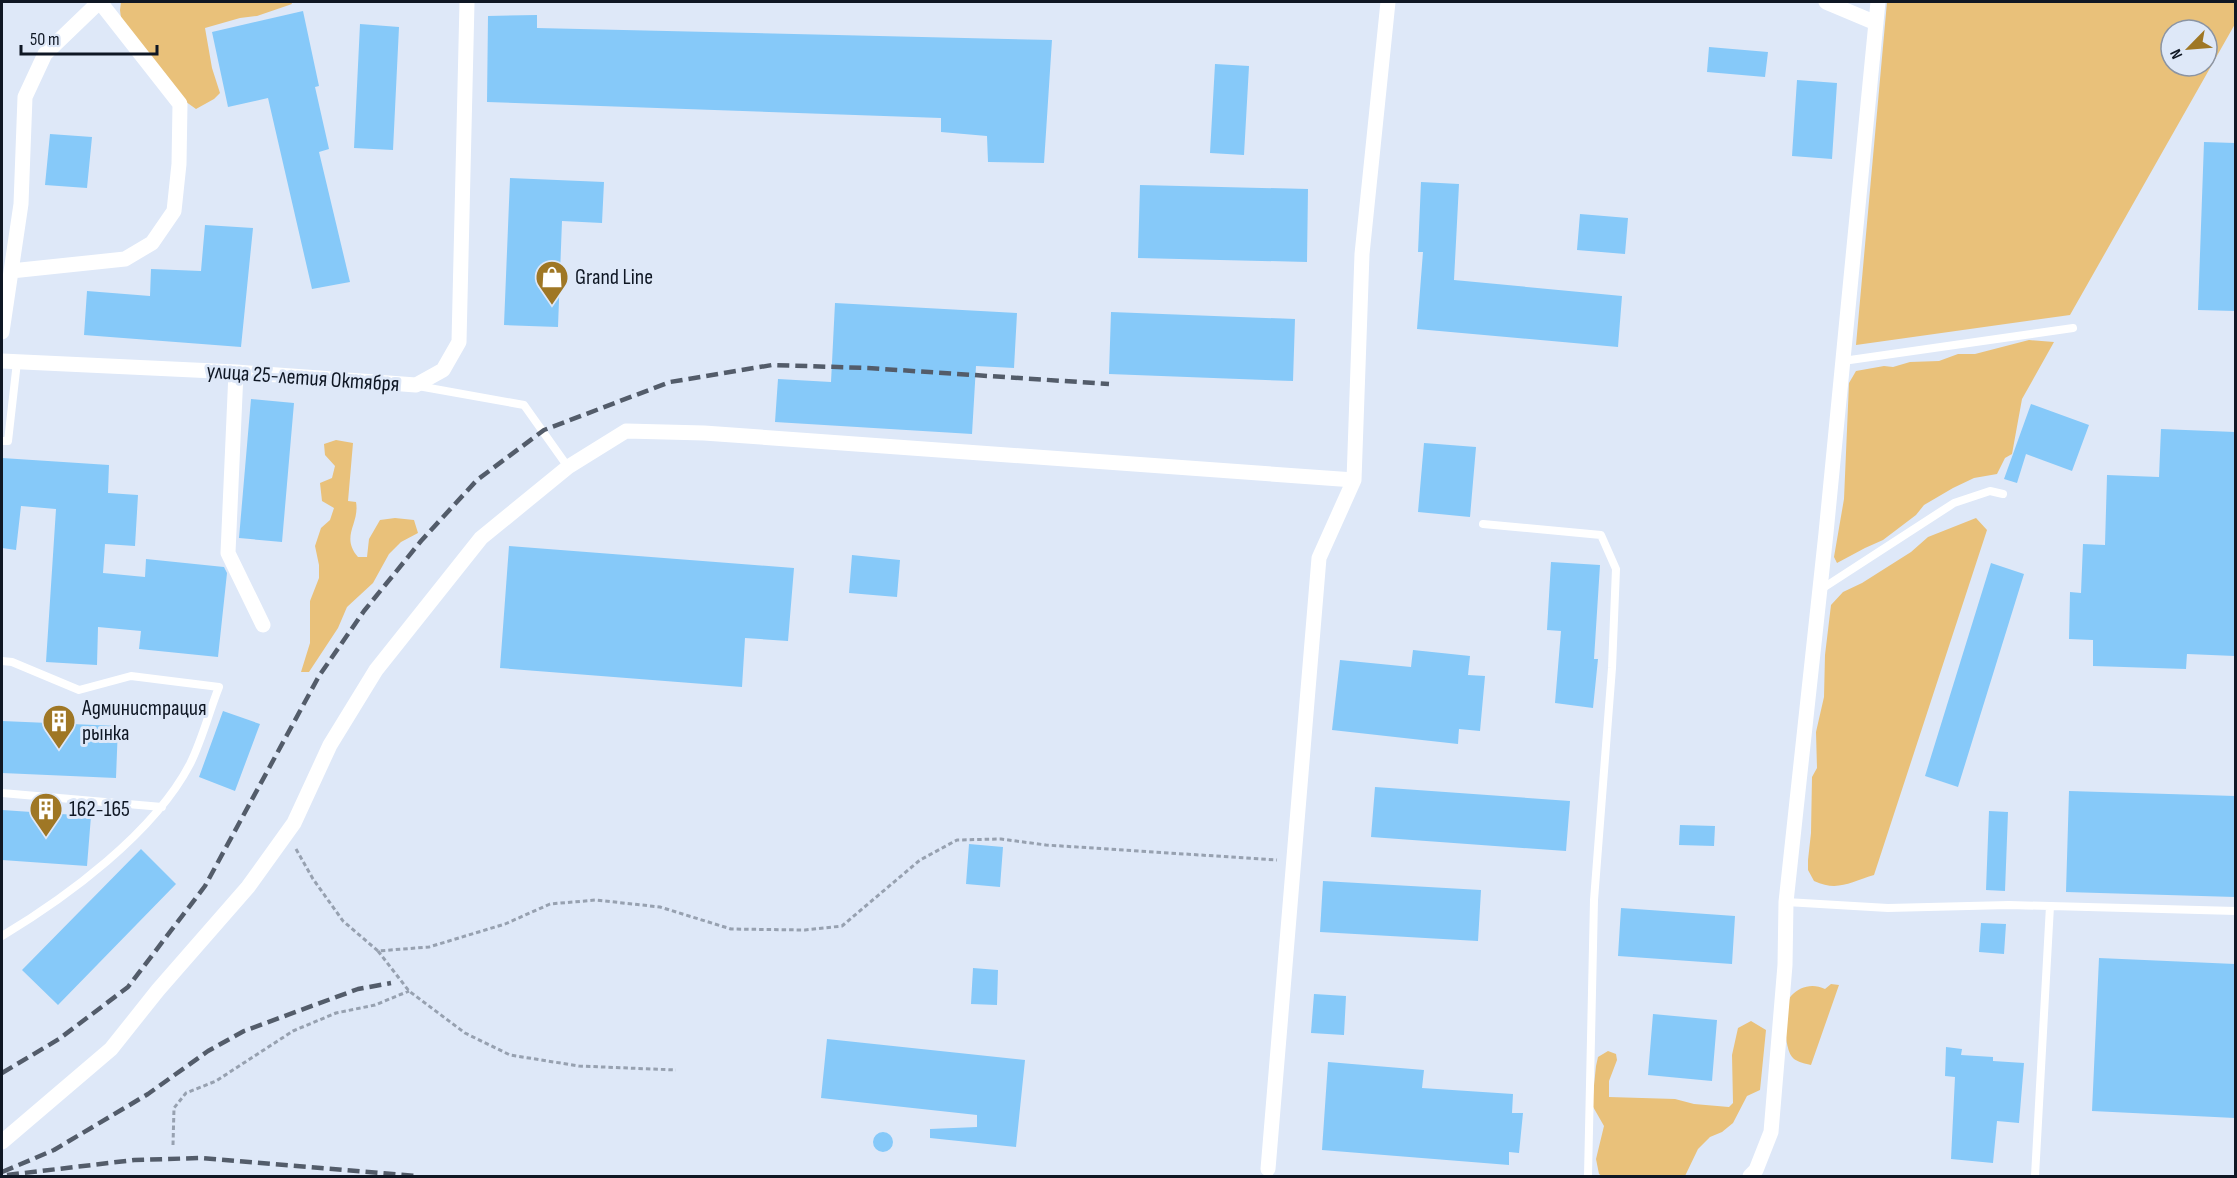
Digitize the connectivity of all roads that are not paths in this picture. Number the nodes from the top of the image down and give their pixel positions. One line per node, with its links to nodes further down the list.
1 (100, 2): 7 (street); 7 (street)
2 (467, 2): 14 (street, улица 25-летия Октября)
3 (1388, 2): 17 (street)
4 (1826, 2): 6 (street)
5 (1878, 2): 6 (street)
6 (1876, 23): 11 (street)
7 (11, 271): 9 (street)
8 (2073, 328): 11 (lane)
9 (2, 332)
10 (2, 361): 12 (street, улица 25-летия Октября)
11 (1843, 361): 20 (street)
12 (17, 362): 13 (street, улица 25-летия Октября); 15 (lane)
13 (236, 372): 14 (street, улица 25-летия Октября); 21 (street)
14 (416, 385): 16 (lane)
15 (2, 441)
16 (568, 467): 17 (street); 29 (street)
17 (1354, 480): 30 (street)
18 (2003, 494): 20 (lane)
19 (1483, 524): 31 (lane)
20 (1820, 590): 25 (street)
21 (263, 625)
22 (2, 661): 24 (lane)
23 (2, 792): 24 (lane)
24 (162, 807): 28 (lane)
25 (1786, 902): 26 (lane); 32 (street)
26 (2050, 906): 27 (lane); 33 (lane)
27 (2235, 911)
28 (2, 936)
29 (2, 1142)
30 (1268, 1169)
31 (1588, 1176)
32 (1750, 1176)
33 (2035, 1176)

